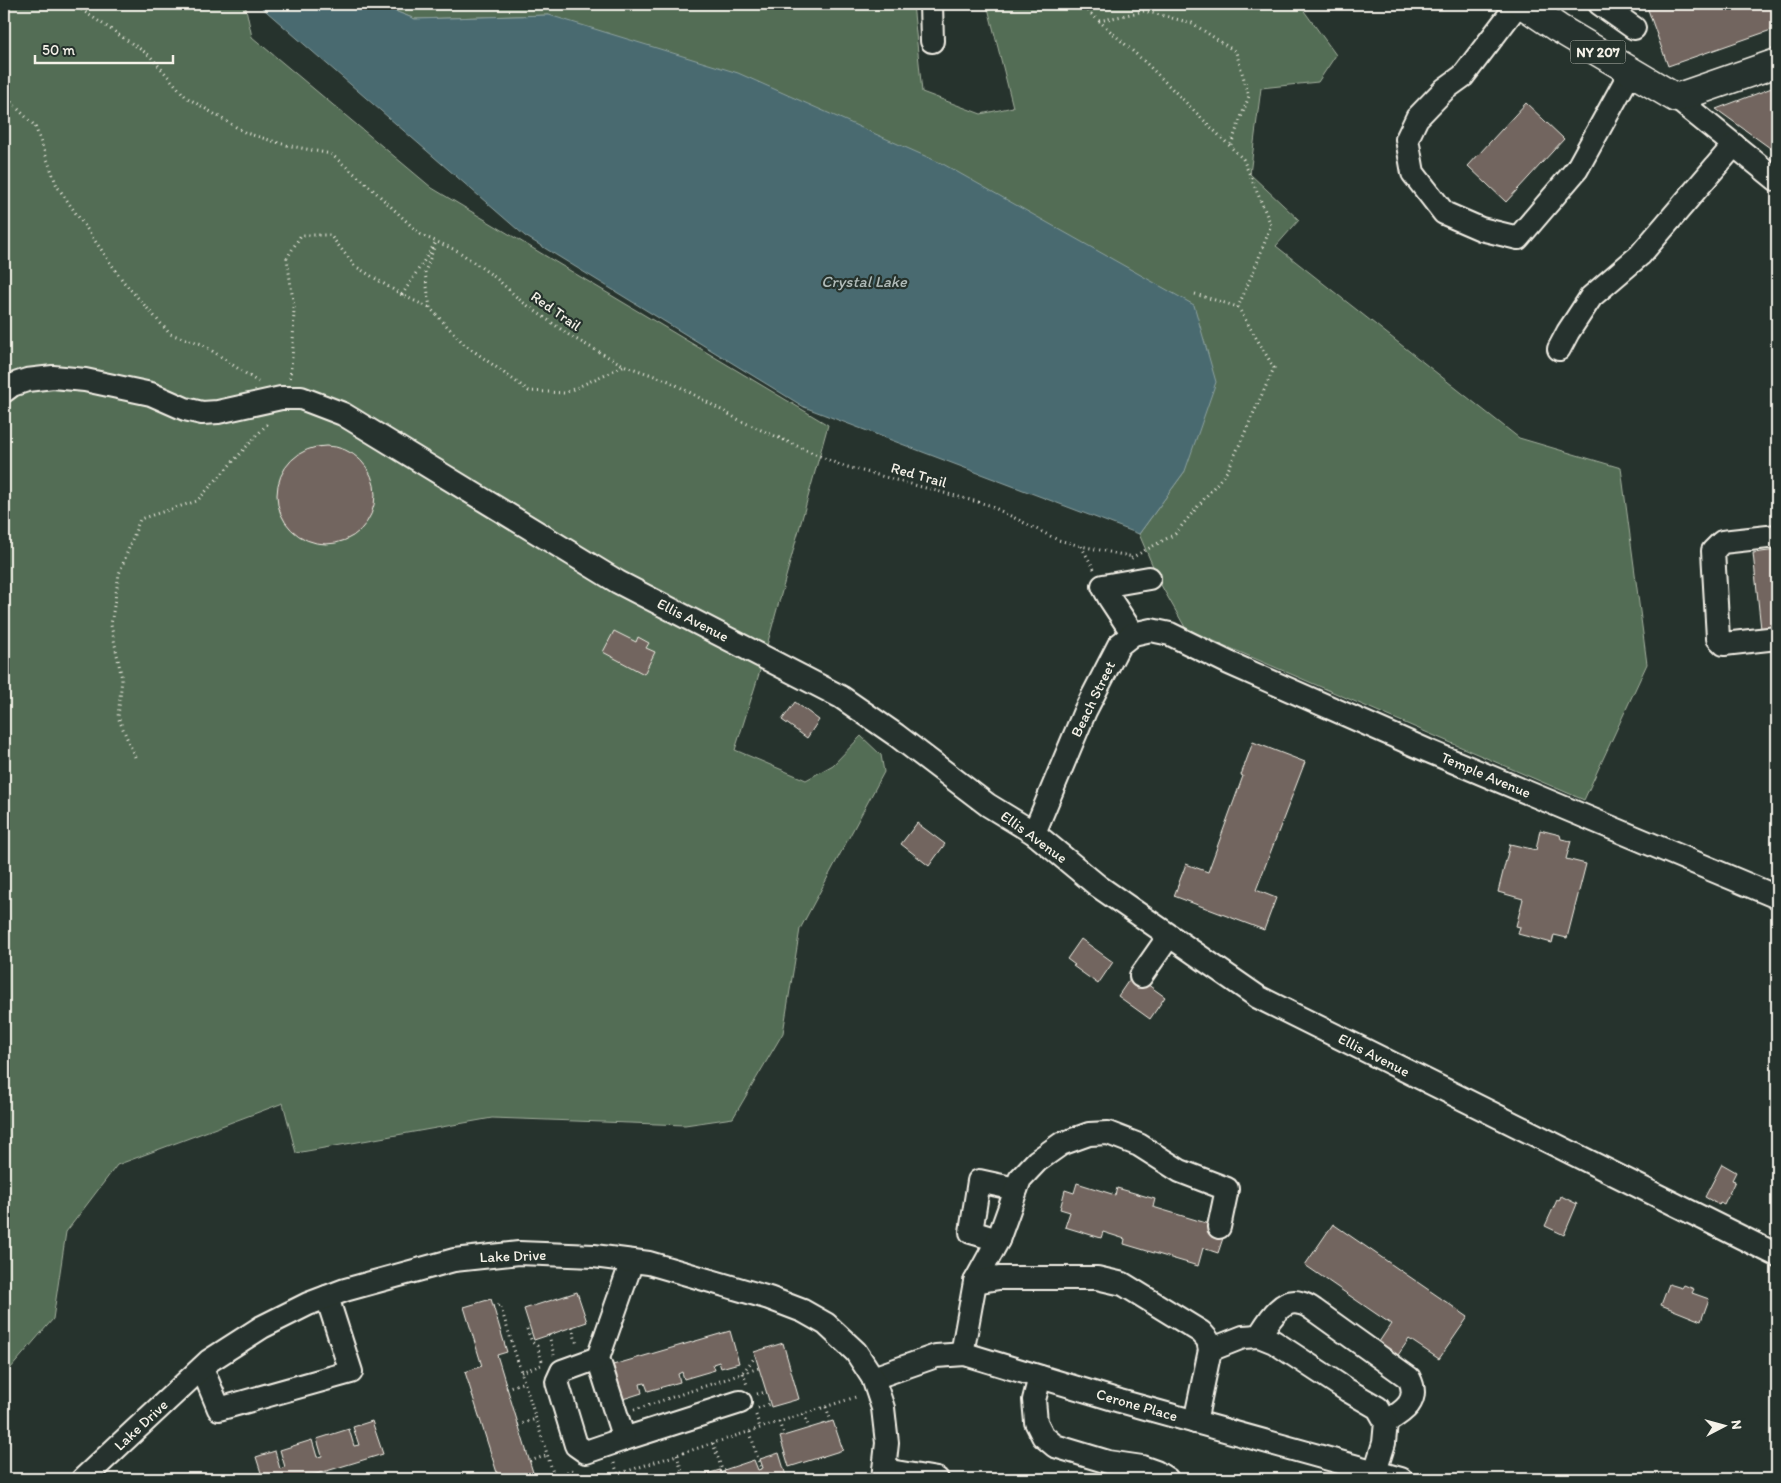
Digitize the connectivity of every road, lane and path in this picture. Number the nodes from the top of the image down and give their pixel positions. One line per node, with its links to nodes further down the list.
1 (73, 4): 16 (path, Red Trail)
2 (931, 4): 8 (street)
3 (1080, 4): 6 (path)
4 (1600, 4): 7 (street)
5 (1532, 7): 10 (main road, NY 207); 10 (street)
6 (1099, 21): 14 (path); 14 (path)
7 (1634, 28)
8 (932, 41)
9 (1777, 63): 12 (main road)
10 (1631, 71): 12 (main road, NY 207)
11 (4, 95): 24 (path)
12 (1676, 98): 13 (street)
13 (1734, 145): 15 (street); 21 (street)
14 (1230, 147): 19 (path)
15 (1777, 180)
16 (436, 242): 18 (path); 20 (path); 22 (path, Red Trail)
17 (1196, 294): 19 (path)
18 (402, 295): 20 (path); 24 (path)
19 (1238, 307): 27 (path)
20 (430, 308): 22 (path)
21 (1559, 349)
22 (623, 365): 26 (path, Red Trail)
23 (4, 391): 24 (street)
24 (290, 398): 33 (path); 34 (street, Ellis Avenue)
25 (1777, 536): 32 (street)
26 (1081, 546): 27 (path, Red Trail); 30 (path)
27 (1133, 557): 28 (path)
28 (1127, 563)
29 (1149, 578): 30 (street)
30 (1103, 586): 31 (street)
31 (1133, 634): 34 (street, Beach Street); 35 (street, Temple Avenue)
32 (1777, 638)
33 (135, 757)
34 (1034, 832): 36 (street, Ellis Avenue)
35 (1777, 897)
36 (1169, 936): 37 (street); 41 (street, Ellis Avenue)
37 (1141, 976)
38 (1016, 1189): 39 (street); 40 (street); 40 (street)
39 (1219, 1227)
40 (998, 1240): 43 (street)
41 (1777, 1255)
42 (632, 1261): 44 (street, Lake Drive); 52 (street); 63 (street, Lake Drive)
43 (975, 1282): 50 (street); 51 (street)
44 (327, 1297): 57 (street, Lake Drive); 57 (street)
45 (493, 1307): 59 (path)
46 (572, 1327): 52 (path)
47 (527, 1329): 56 (path)
48 (549, 1335): 54 (path)
49 (1258, 1336): 50 (street); 74 (street); 74 (street)
50 (1210, 1350): 73 (street)
51 (962, 1354): 61 (street, Cerone Place); 63 (street, Cerone Place)
52 (589, 1355): 69 (street); 79 (street)
53 (756, 1356): 60 (path)
54 (556, 1360)
55 (550, 1362): 56 (path)
56 (543, 1364): 59 (path)
57 (202, 1368): 89 (street, Lake Drive)
58 (759, 1368): 60 (path)
59 (521, 1372): 62 (path)
60 (743, 1373): 69 (path)
61 (1040, 1377): 73 (street, Cerone Place); 93 (street)
62 (525, 1382): 64 (path); 70 (path)
63 (870, 1386): 67 (path); 88 (street, Lake Drive)
64 (506, 1388)
65 (770, 1404): 66 (path)
66 (747, 1406): 79 (street)
67 (826, 1407): 68 (path); 71 (path)
68 (804, 1414): 72 (path); 76 (path)
69 (616, 1416): 79 (street)
70 (536, 1419): 75 (path); 82 (path)
71 (831, 1421)
72 (779, 1422): 77 (path); 78 (path)
73 (1195, 1422): 87 (street, Cerone Place)
74 (1386, 1422): 87 (street)
75 (518, 1425)
76 (809, 1428)
77 (750, 1432): 80 (path); 86 (path)
78 (784, 1436)
79 (624, 1439)
80 (713, 1443): 81 (path); 91 (path)
81 (677, 1454): 83 (path); 90 (path)
82 (548, 1455): 84 (path); 85 (path)
83 (611, 1460)
84 (530, 1461)
85 (582, 1467)
86 (761, 1469)
87 (1375, 1472): 94 (street, Cerone Place)
88 (883, 1475): 92 (street)
89 (84, 1479)
90 (684, 1479)
91 (725, 1479)
92 (938, 1479)
93 (1167, 1479)
94 (1402, 1479)

